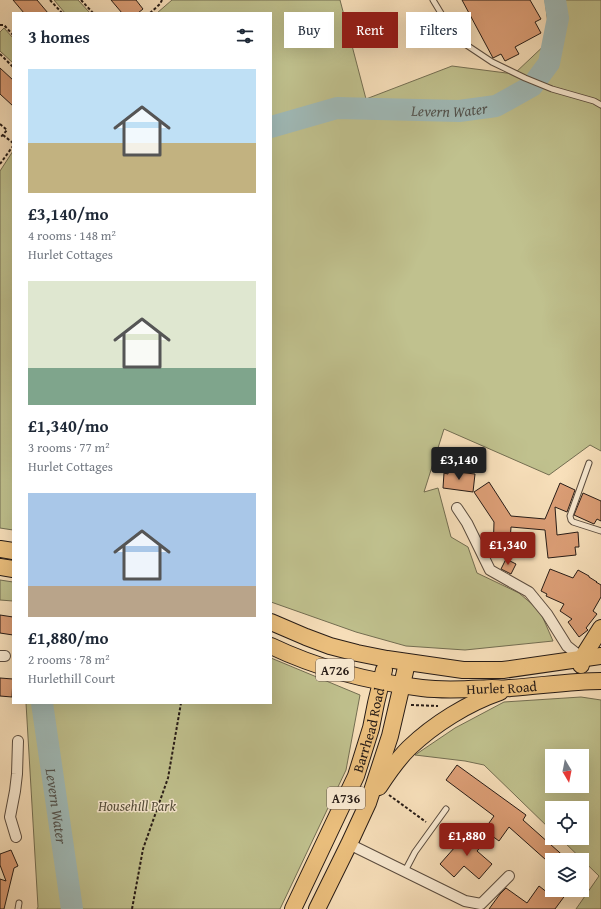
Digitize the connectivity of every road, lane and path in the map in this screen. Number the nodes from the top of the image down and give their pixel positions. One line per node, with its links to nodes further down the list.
1 (50, 0): 5 (path)
2 (81, 0): 6 (path)
3 (162, 0): 7 (path)
4 (433, 0): 12 (lane)
5 (61, 12)
6 (92, 12)
7 (151, 12)
8 (0, 25): 9 (path)
9 (12, 34)
10 (0, 54): 11 (path)
11 (12, 66)
12 (601, 105)
13 (0, 124): 14 (path)
14 (3, 135): 15 (path); 16 (path)
15 (0, 138)
16 (12, 143)
17 (12, 146): 18 (path)
18 (0, 164)
19 (589, 463): 21 (lane)
20 (457, 508): 30 (street)
21 (601, 531)
22 (0, 549): 23 (main road)
23 (12, 551)
24 (0, 567): 25 (main road)
25 (12, 569)
26 (272, 622): 31 (main road, A726)
27 (601, 628): 30 (main road)
28 (272, 646): 34 (main road, A726)
29 (601, 656): 30 (main road, Hurlet Road / A726)
30 (582, 658): 33 (main road, Hurlet Road / A726); 35 (main road)
31 (386, 659): 33 (main road, A726); 34 (main road, Barrhead Road)
32 (601, 661): 35 (main road)
33 (407, 662): 36 (main road, Barrhead Road)
34 (381, 681): 36 (main road, A726); 42 (main road, Barrhead Road / A736)
35 (591, 681): 37 (main road, Hurlet Road / A726)
36 (402, 685): 37 (main road, Hurlet Road / A726); 39 (main road, Barrhead Road / A736)
37 (509, 688): 40 (main road, A736)
38 (181, 704): 55 (path)
39 (397, 705): 40 (path); 43 (main road, Barrhead Road / A736)
40 (458, 712): 43 (main road, A736)
41 (18, 741): 45 (street)
42 (357, 774): 43 (main road); 51 (main road, Barrhead Road / A736)
43 (378, 782): 46 (path); 48 (main road, A736)
44 (446, 808): 46 (lane)
45 (5, 817): 47 (street)
46 (433, 828): 49 (lane)
47 (16, 837)
48 (349, 844): 49 (street); 53 (main road, A736)
49 (405, 872): 50 (street)
50 (509, 876)
51 (301, 893): 53 (main road); 56 (main road, Barrhead Road / A736)
52 (19, 903): 54 (lane)
53 (318, 905)
54 (18, 909)
55 (132, 909)
56 (293, 909)

